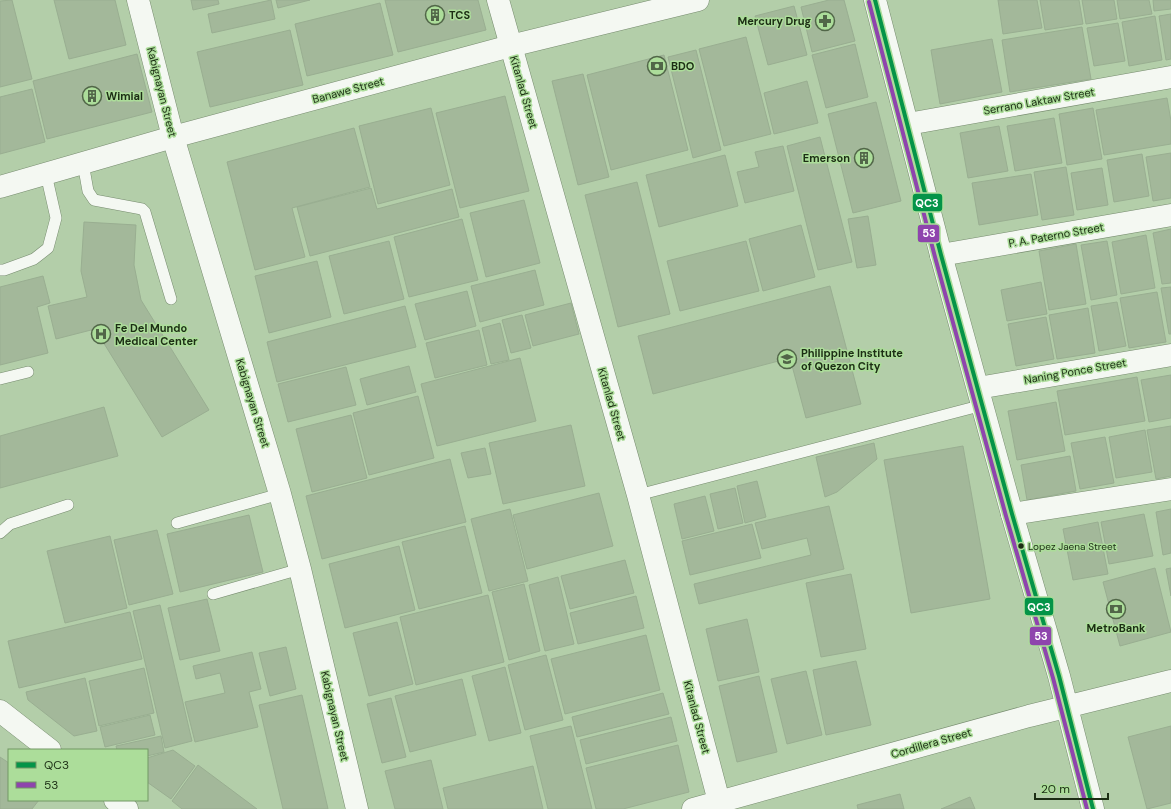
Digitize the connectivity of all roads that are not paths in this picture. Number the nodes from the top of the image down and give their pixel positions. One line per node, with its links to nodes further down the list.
1 (138, 0): 8 (street, Kabignayan Street)
2 (498, 0): 5 (street, Kitanlad Street)
3 (698, 0): 5 (street, Banawe Street)
4 (875, 0): 7 (street)
5 (510, 46): 8 (street, Banawe Street); 22 (street, Kitanlad Street)
6 (1171, 77): 7 (street, Serrano Laktaw Street)
7 (908, 124): 13 (street)
8 (173, 137): 9 (street, Banawe Street); 21 (street, Kabignayan Street)
9 (83, 163): 10 (street, Banawe Street); 15 (lane)
10 (46, 174): 11 (street, Banawe Street); 14 (lane)
11 (0, 187)
12 (1171, 215): 13 (street, P. A. Paterno Street)
13 (941, 255): 19 (street)
14 (0, 270)
15 (171, 299)
16 (1171, 355): 19 (street, Naning Ponce Street)
17 (28, 372): 18 (lane)
18 (0, 379)
19 (981, 397): 22 (lane); 24 (street)
20 (1171, 489): 24 (street)
21 (280, 494): 25 (lane); 27 (street, Kabignayan Street)
22 (638, 495): 34 (street, Kitanlad Street)
23 (68, 505): 26 (lane)
24 (1012, 514): 30 (street)
25 (177, 523)
26 (0, 533)
27 (300, 569): 28 (lane); 36 (street, Kabignayan Street)
28 (212, 594)
29 (1171, 681): 30 (street, Cordillera Street)
30 (1067, 708): 34 (street, Cordillera Street); 38 (street)
31 (0, 711): 32 (street)
32 (49, 749)
33 (116, 801): 35 (street)
34 (720, 806): 37 (street, Cordillera Street)
35 (127, 809)
36 (358, 809)
37 (693, 809)
38 (1094, 809)

